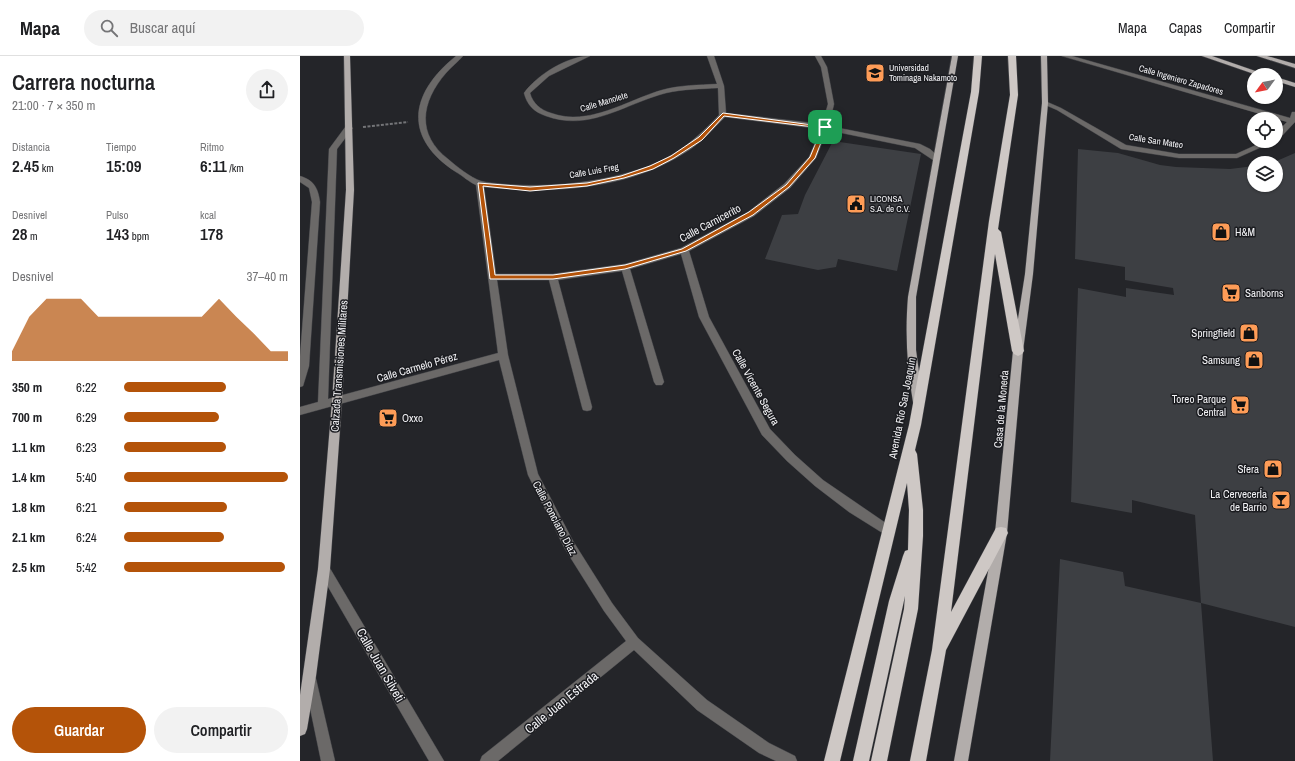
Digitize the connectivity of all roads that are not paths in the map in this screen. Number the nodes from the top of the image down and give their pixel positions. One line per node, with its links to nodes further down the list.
1 (347, 56): 22 (main road, Calzada Transmisiones Militares)
2 (460, 56): 27 (street, Calle Luis Freg)
3 (587, 56): 17 (street, Calle Manolete)
4 (710, 56): 17 (street)
5 (818, 56): 21 (street, Calle Carnicerito)
6 (955, 56): 25 (main road)
7 (978, 56): 38 (highway, Avenida Río San Joaquín)
8 (1012, 56): 28 (highway)
9 (1044, 56): 18 (main road, Casa de la Moneda)
10 (1065, 56): 20 (street, Calle Ingeniero Zapadores)
11 (1205, 56): 14 (main road)
12 (1260, 56): 13 (main road)
13 (1295, 66)
14 (1247, 70)
15 (1283, 81): 16 (main road)
16 (1295, 85)
17 (721, 86): 19 (street)
18 (1045, 103): 24 (street, Calle San Mateo); 33 (main road, Casa de la Moneda)
19 (723, 115): 21 (street); 27 (street, Calle Luis Freg)
20 (1293, 118): 23 (street)
21 (825, 127): 25 (street); 29 (street, Calle Carnicerito)
22 (349, 128): 37 (main road, Calzada Transmisiones Militares); 39 (street)
23 (1283, 129)
24 (1255, 148)
25 (936, 158): 38 (main road)
26 (300, 179): 36 (street)
27 (480, 184): 31 (street, Calle Ponciano Díaz)
28 (994, 221): 33 (highway); 48 (highway)
29 (684, 250): 30 (street, Calle Carnicerito); 43 (street, Calle Vicente Segura)
30 (625, 267): 32 (street, Calle Carnicerito); 35 (street)
31 (492, 277): 32 (street, Calle Carnicerito); 34 (street, Calle Ponciano Díaz)
32 (553, 277): 40 (street)
33 (1018, 351): 44 (main road, Casa de la Moneda)
34 (503, 355): 37 (street, Calle Carmelo Pérez); 47 (street, Calle Ponciano Díaz)
35 (659, 382)
36 (300, 383)
37 (337, 401): 39 (street, Calle Carmelo Pérez); 46 (main road, Calzada Transmisiones Militares)
38 (919, 403): 42 (highway, Avenida Río San Joaquín)
39 (323, 405): 41 (street, Calle Carmelo Pérez)
40 (587, 407)
41 (300, 411)
42 (910, 447): 43 (highway, Avenida Río San Joaquín); 45 (highway)
43 (889, 532): 55 (highway, Avenida Río San Joaquín)
44 (1001, 533): 48 (highway); 59 (main road, Casa de la Moneda)
45 (916, 536): 56 (highway); 57 (highway)
46 (324, 569): 49 (main road, Calzada Transmisiones Militares); 52 (street, Calle Juan Silveti)
47 (634, 642): 53 (street, Calle Juan Estrada); 54 (street, Calle Ponciano Díaz)
48 (939, 650): 58 (highway)
49 (310, 676): 50 (main road, Calzada Transmisiones Militares); 51 (street, Calzada Transmisiones Militares)
50 (300, 728)
51 (328, 761)
52 (437, 761)
53 (487, 761)
54 (790, 761)
55 (832, 761)
56 (861, 761)
57 (880, 761)
58 (918, 761)
59 (961, 761)

